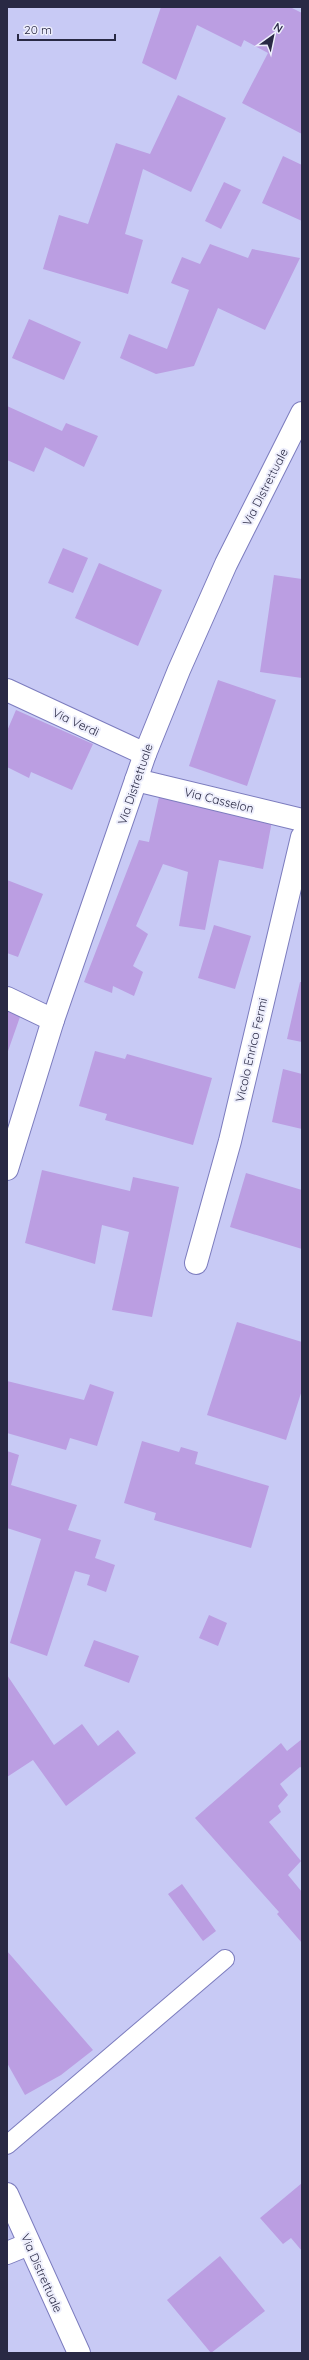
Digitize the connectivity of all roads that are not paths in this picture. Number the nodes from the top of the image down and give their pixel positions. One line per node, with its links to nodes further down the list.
1 (302, 414): 3 (main road, Via Distrettuale)
2 (7, 690): 3 (main road, Via Verdi)
3 (145, 754): 4 (main road, Via Distrettuale)
4 (136, 780): 5 (main road, Via Casselon); 8 (main road, Via Distrettuale)
5 (302, 820)
6 (302, 837): 10 (main road, Vicolo Enrico Fermi)
7 (7, 998): 8 (main road)
8 (53, 1020): 9 (main road, Via Distrettuale)
9 (7, 1169)
10 (196, 1262)
11 (225, 1959): 12 (lane)
12 (7, 2145)
13 (7, 2194): 14 (main road, Via Distrettuale)
14 (29, 2244): 15 (main road); 16 (main road, Via Distrettuale)
15 (7, 2253)
16 (79, 2353)

